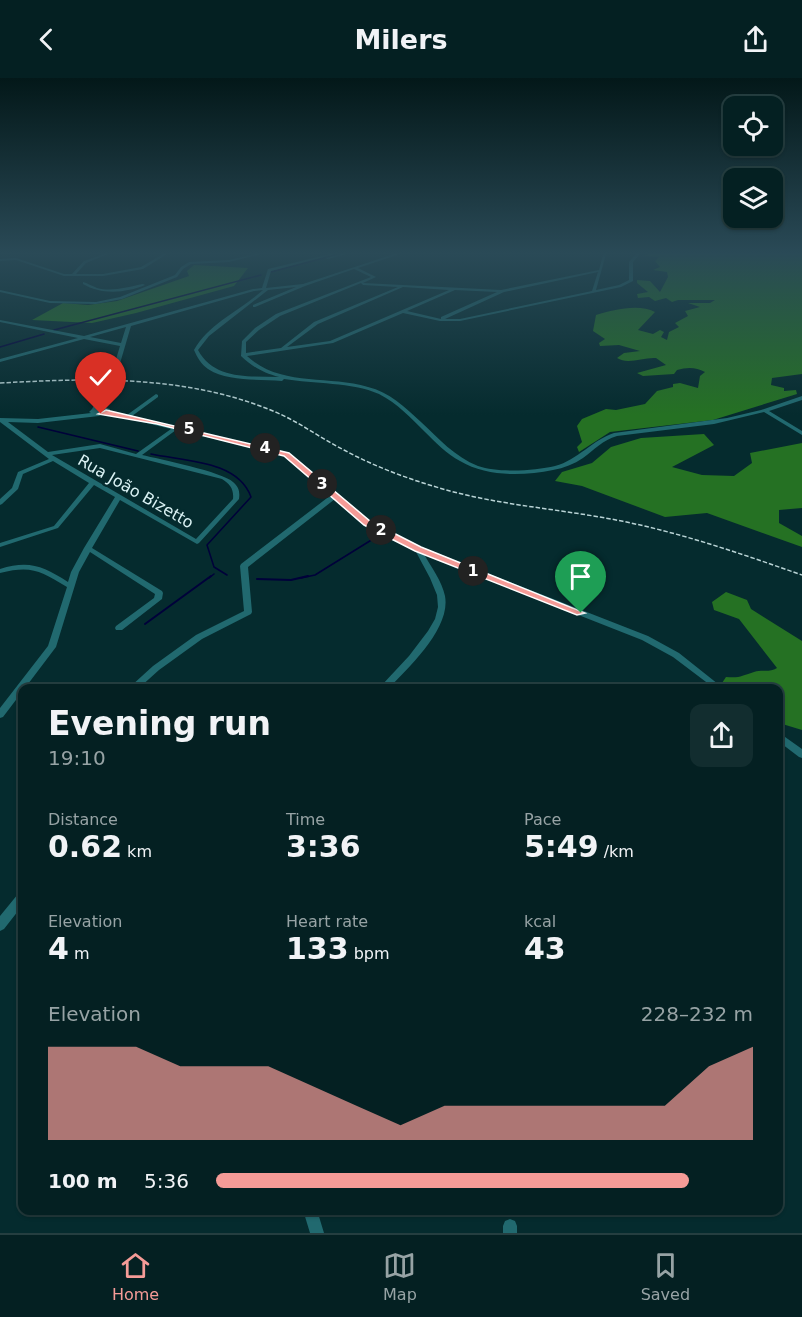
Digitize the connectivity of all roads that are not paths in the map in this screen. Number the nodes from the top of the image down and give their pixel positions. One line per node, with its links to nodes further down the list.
1 (190, 308): 11 (street)
2 (299, 308): 15 (street)
3 (352, 308): 14 (street)
4 (409, 308): 8 (street)
5 (466, 308): 9 (street)
6 (521, 308): 9 (street)
7 (245, 309): 18 (street)
8 (402, 311): 9 (street); 14 (street)
9 (440, 320)
10 (0, 321): 12 (street)
11 (129, 324): 12 (street); 13 (street)
12 (84, 337): 13 (street); 16 (street)
13 (122, 345): 17 (street)
14 (282, 349): 15 (street)
15 (243, 355): 18 (street)
16 (0, 361)
17 (114, 376)
18 (297, 380): 24 (street)
19 (111, 382): 22 (street)
20 (156, 396): 26 (street)
21 (802, 398): 24 (street)
22 (101, 399): 23 (street); 25 (street)
23 (104, 409): 25 (street); 26 (street)
24 (764, 410): 29 (street)
25 (95, 411): 27 (street)
26 (129, 416): 28 (street)
27 (1, 420): 31 (street, Rua João Bizetto)
28 (177, 427): 30 (street); 33 (street)
29 (802, 433)
30 (139, 454): 31 (street); 34 (street, Rua João Bizetto)
31 (50, 456): 32 (street, Rua João Bizetto); 35 (street)
32 (93, 482): 34 (street, Rua João Bizetto); 36 (street)
33 (334, 496): 38 (street); 43 (street)
34 (118, 497): 37 (street)
35 (0, 503)
36 (0, 545)
37 (88, 548): 40 (street); 41 (street)
38 (418, 549): 44 (street); 45 (street)
39 (0, 571): 40 (street)
40 (70, 586): 42 (street)
41 (119, 627)
42 (24, 684)
43 (138, 684)
44 (388, 684)
45 (714, 684)
46 (18, 691): 47 (street)
47 (0, 715)
48 (783, 739): 49 (street)
49 (802, 754)
50 (18, 903): 51 (street)
51 (0, 925)
52 (312, 1215): 53 (street)
53 (317, 1233)

